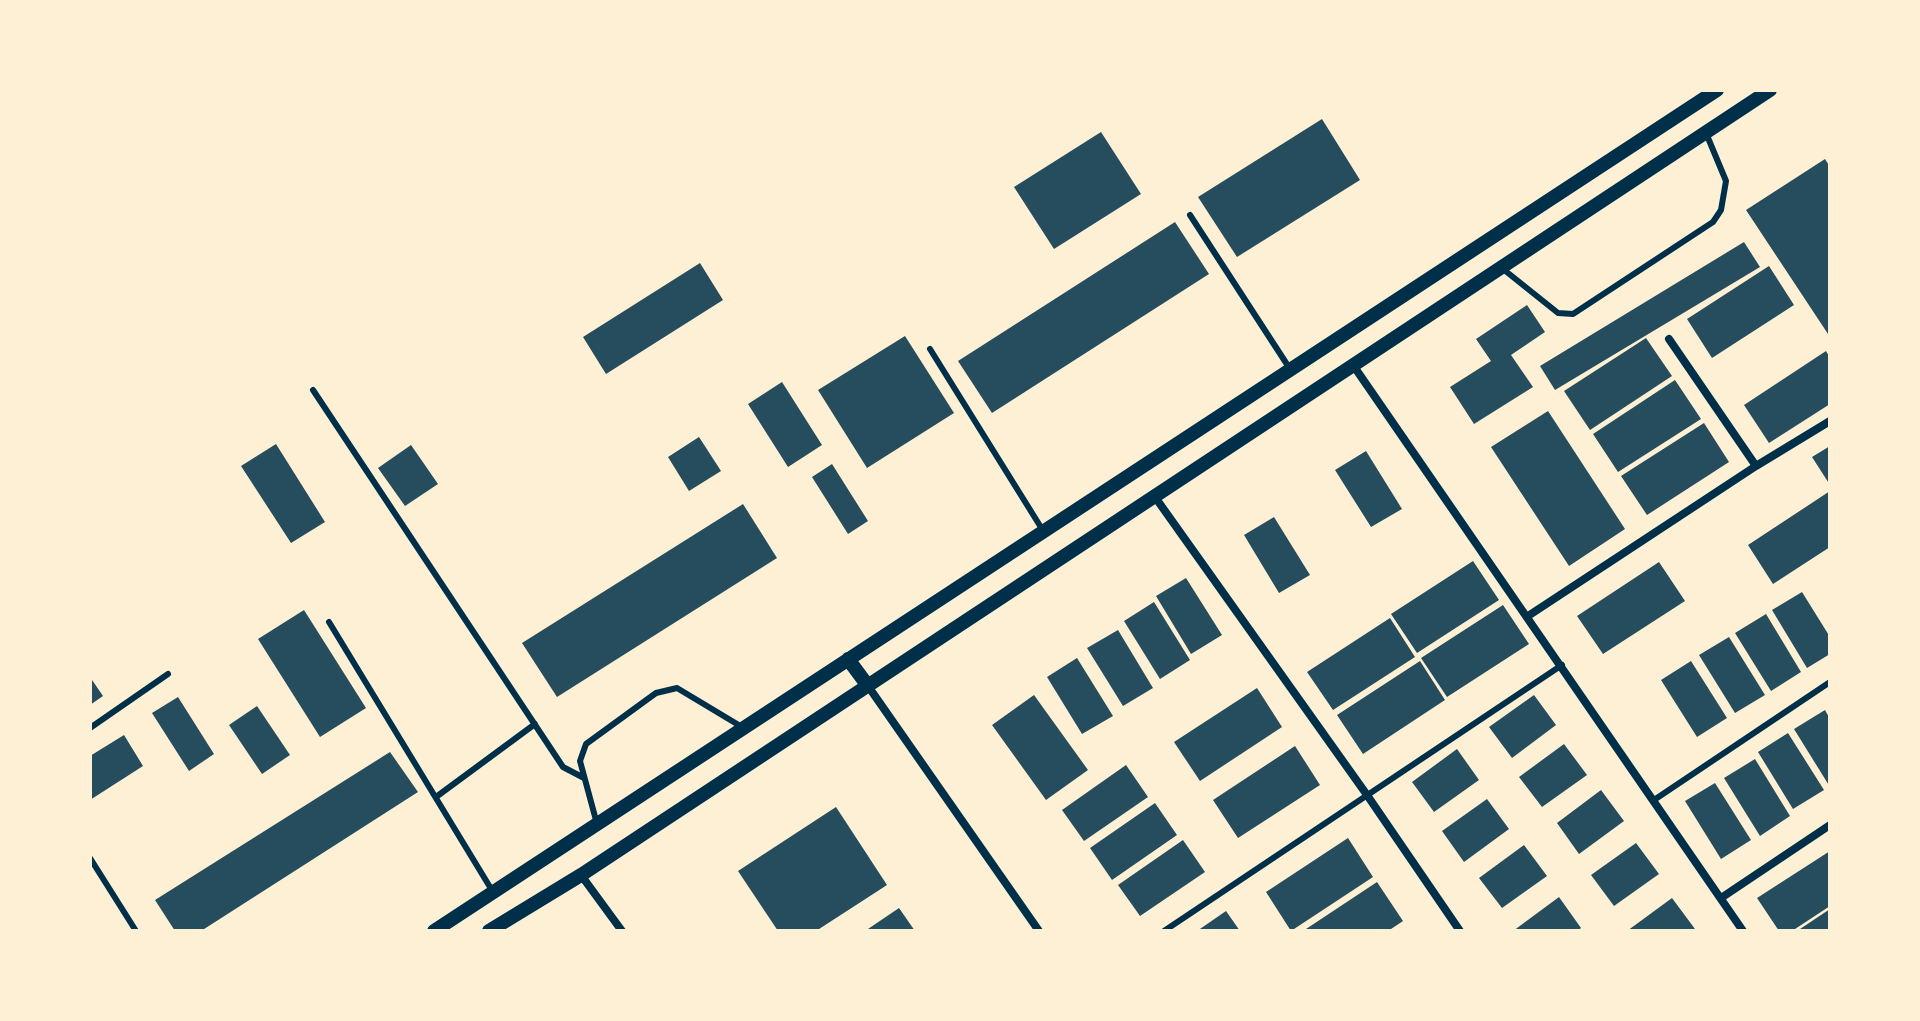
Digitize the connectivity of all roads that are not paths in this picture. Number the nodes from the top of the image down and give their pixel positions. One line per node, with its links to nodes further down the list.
1 (1717, 90): 9 (street)
2 (1770, 90): 3 (street)
3 (1706, 132): 5 (street); 5 (lane)
4 (1190, 215): 9 (lane)
5 (1501, 267): 8 (street)
6 (1669, 339): 12 (street)
7 (930, 349): 14 (lane)
8 (1353, 364): 13 (street); 15 (street)
9 (1290, 369): 14 (street)
10 (313, 390): 22 (lane)
11 (1830, 421): 12 (street)
12 (1756, 466): 15 (street)
13 (1155, 497): 21 (street); 26 (street)
14 (1043, 531): 17 (street)
15 (1528, 616): 18 (street)
16 (329, 622): 27 (lane)
17 (848, 659): 21 (street); 24 (street)
18 (1562, 665): 26 (lane); 28 (street)
19 (168, 674): 23 (lane)
20 (1830, 682): 28 (lane)
21 (868, 686): 32 (street); 39 (street)
22 (535, 724): 25 (lane); 27 (lane)
23 (90, 728)
24 (743, 728): 25 (lane); 29 (street)
25 (584, 778): 29 (lane)
26 (1367, 795): 40 (lane); 41 (street)
27 (436, 797): 33 (lane)
28 (1654, 800): 34 (street)
29 (597, 824): 33 (street)
30 (1830, 825): 34 (street)
31 (90, 858): 35 (lane)
32 (581, 875): 37 (street); 38 (street)
33 (493, 892): 36 (street)
34 (1721, 898): 42 (street)
35 (136, 931)
36 (434, 931)
37 (489, 931)
38 (622, 931)
39 (1039, 931)
40 (1164, 931)
41 (1460, 931)
42 (1743, 931)

